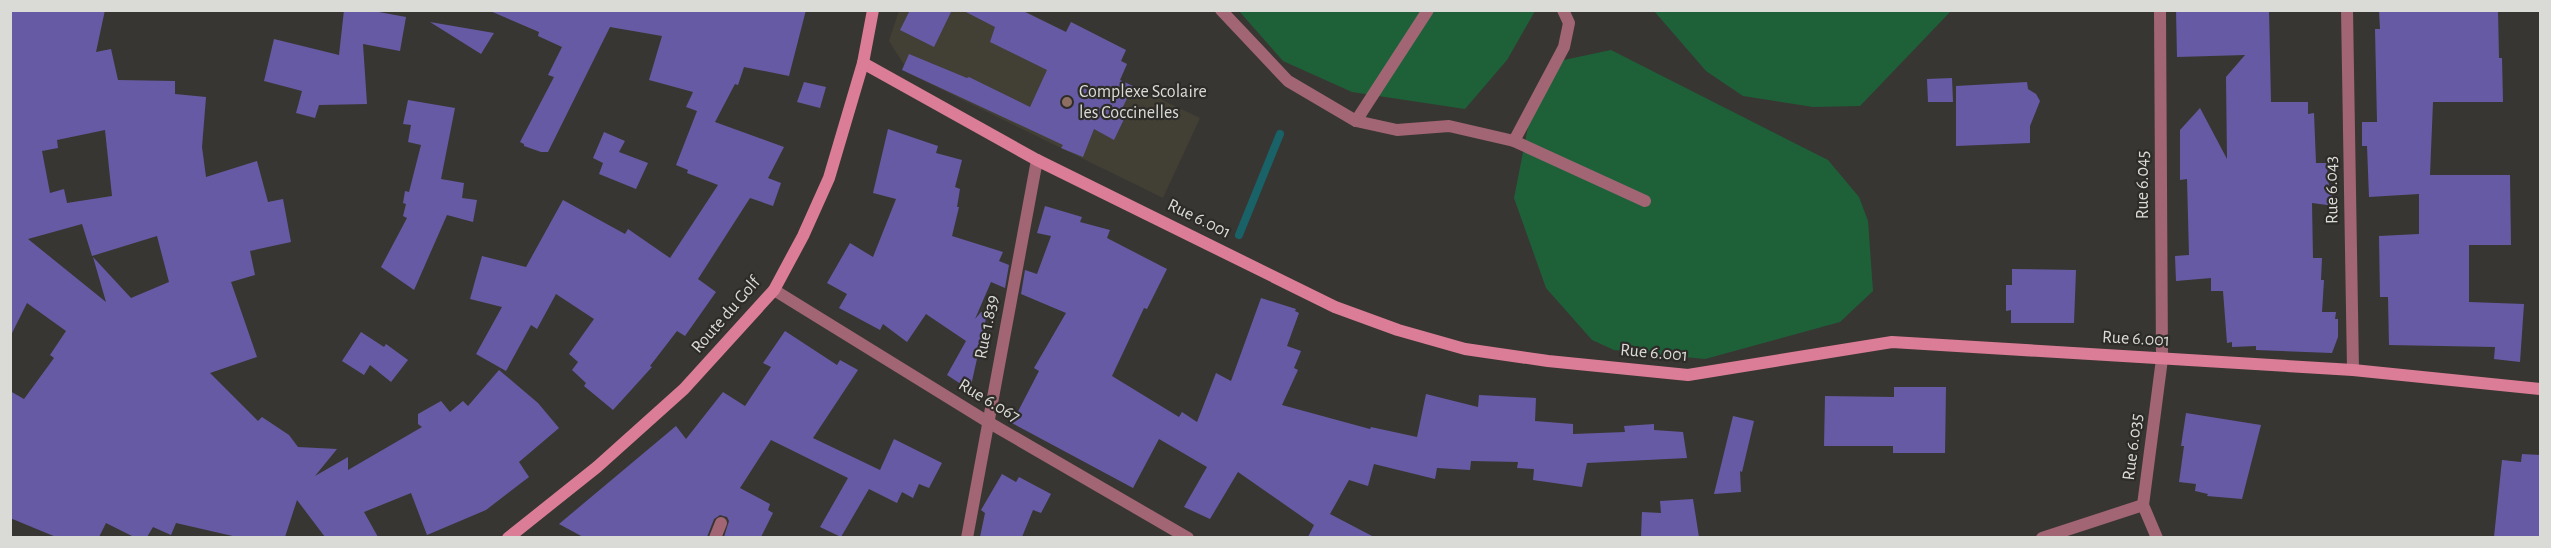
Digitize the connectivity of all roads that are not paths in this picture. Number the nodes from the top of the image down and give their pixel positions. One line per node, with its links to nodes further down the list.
1 (873, 10): 7 (street, Route du Golf)
2 (1221, 10): 8 (street)
3 (1428, 10): 8 (street)
4 (1563, 10): 9 (street)
5 (2160, 10): 13 (street, Rue 6.045)
6 (2346, 10): 14 (street, Rue 6.043)
7 (863, 63): 10 (street, Rue 6.001); 12 (street, Route du Golf)
8 (1356, 121): 9 (street)
9 (1514, 141): 11 (street)
10 (1037, 160): 13 (street, Rue 6.001); 16 (street, Rue 1.839)
11 (1645, 201)
12 (774, 290): 16 (street, Rue 6.067); 19 (street, Route du Golf)
13 (2162, 359): 14 (street, Rue 6.001); 17 (street, Rue 6.035)
14 (2353, 370): 15 (street, Rue 6.001)
15 (2541, 389)
16 (988, 422): 21 (street, Rue 1.839); 22 (street, Rue 6.067)
17 (2143, 505): 23 (street); 24 (street, Rue 6.035)
18 (721, 523): 20 (street)
19 (508, 537)
20 (715, 537)
21 (967, 537)
22 (1188, 537)
23 (2042, 537)
24 (2157, 537)

